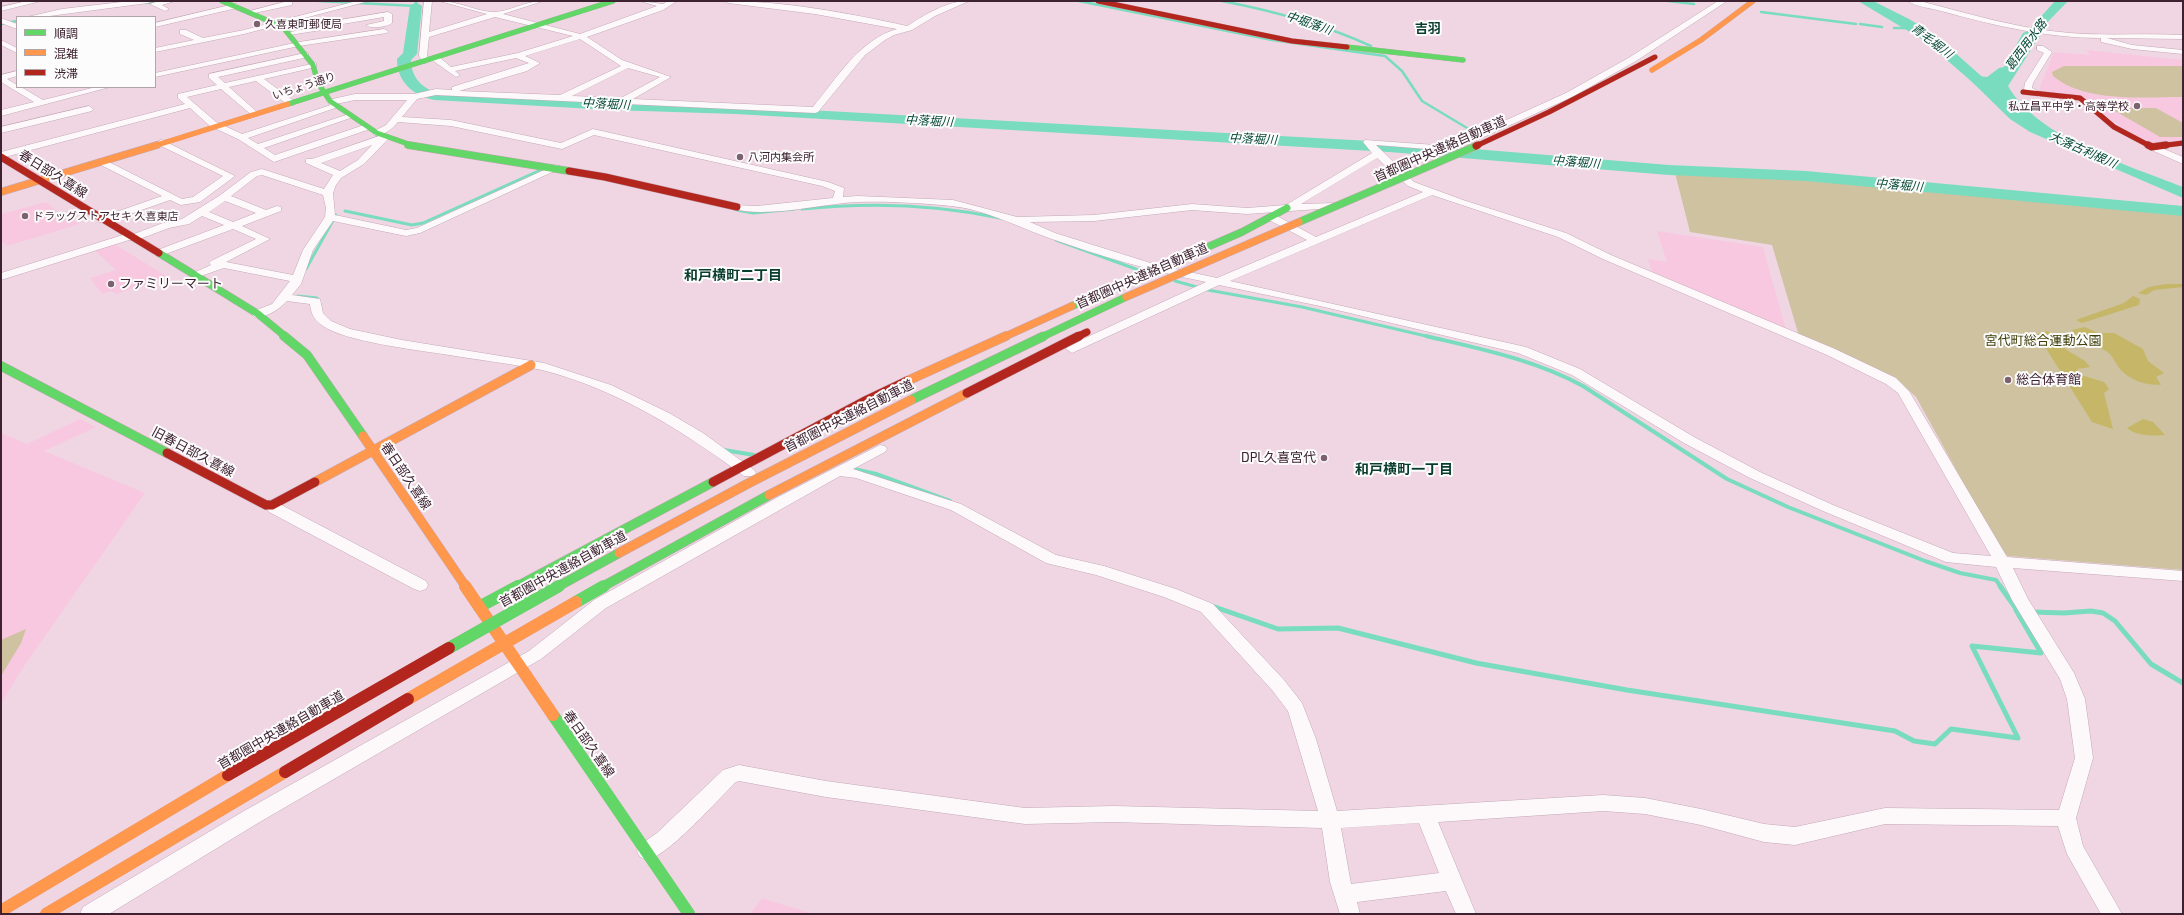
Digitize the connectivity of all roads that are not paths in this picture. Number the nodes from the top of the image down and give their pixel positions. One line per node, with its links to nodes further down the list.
1 (37, 1): 21 (street)
2 (67, 1): 22 (street)
3 (148, 1): 25 (street)
4 (171, 1): 28 (street)
5 (222, 1): 23 (main road)
6 (428, 1): 49 (street)
7 (443, 1): 35 (street)
8 (539, 1): 35 (street)
9 (613, 1): 42 (main road, いちょう通り)
10 (644, 1): 24 (street)
11 (673, 1): 24 (street)
12 (728, 1): 43 (street)
13 (965, 1): 43 (street)
14 (1098, 1): 69 (main road)
15 (1723, 1): 111 (street)
16 (1737, 1): 38 (main road)
17 (1754, 1): 75 (main road)
18 (1912, 1): 48 (street)
19 (360, 2): 32 (street)
20 (289, 3): 31 (street)
21 (24, 4): 26 (street); 33 (street)
22 (75, 5): 25 (street); 27 (street)
23 (234, 6): 31 (main road); 37 (street)
24 (664, 6): 50 (street)
25 (92, 7): 27 (street); 34 (street)
26 (1, 9)
27 (83, 9): 33 (street)
28 (165, 9)
29 (304, 11): 32 (street)
30 (175, 12): 37 (street)
31 (250, 12): 40 (main road)
32 (313, 14): 40 (street)
33 (44, 15): 36 (street)
34 (104, 15)
35 (494, 15): 42 (street); 49 (street)
36 (38, 16)
37 (187, 17): 39 (street); 41 (street)
38 (1711, 20)
39 (200, 23)
40 (276, 23): 53 (main road); 55 (street)
41 (156, 25): 44 (street)
42 (536, 25): 50 (street); 68 (main road, いちょう通り)
43 (909, 28): 92 (street)
44 (170, 31)
45 (384, 31): 53 (street)
46 (184, 32): 55 (street)
47 (2094, 33): 48 (street); 51 (street); 59 (street); 65 (street)
48 (2065, 34): 57 (street)
49 (426, 35): 70 (street)
50 (580, 36): 67 (street); 72 (street)
51 (2180, 36): 58 (street)
52 (1688, 37): 171 (main road, 首都圏中央連絡自動車道, bridge)
53 (294, 38): 53 (street); 66 (main road); 76 (street)
54 (156, 41): 60 (street)
55 (203, 41): 60 (street)
56 (1, 42): 62 (street)
57 (2071, 43)
58 (2183, 43)
59 (2098, 45)
60 (169, 47): 63 (street)
61 (2040, 48): 89 (street)
62 (14, 50): 64 (street)
63 (156, 50)
64 (1, 51)
65 (2183, 52)
66 (305, 55): 71 (main road); 80 (street)
67 (516, 55): 73 (street); 79 (street)
68 (435, 58): 70 (main road, いちょう通り); 73 (street)
69 (1463, 60)
70 (426, 61): 85 (main road, いちょう通り)
71 (313, 65): 78 (street); 85 (main road)
72 (629, 65): 91 (street); 92 (street)
73 (451, 69): 79 (street)
74 (16, 73): 77 (street)
75 (1646, 73)
76 (156, 75)
77 (1, 78): 81 (street)
78 (257, 78): 80 (street); 94 (street)
79 (472, 84): 86 (street)
80 (222, 86): 96 (street); 99 (street)
81 (16, 87)
82 (17, 88): 93 (street)
83 (84, 88): 88 (street)
84 (102, 88): 88 (street)
85 (323, 92): 94 (main road, いちょう通り); 95 (main road)
86 (446, 92): 90 (street); 91 (street)
87 (2023, 92): 89 (main road)
88 (75, 94): 93 (street)
89 (2039, 94): 110 (main road)
90 (414, 96): 95 (street); 101 (street)
91 (559, 99): 92 (street)
92 (621, 101)
93 (40, 102): 98 (street)
94 (291, 103): 99 (main road, いちょう通り)
95 (334, 104): 100 (main road); 106 (street)
96 (191, 105): 102 (street); 113 (street)
97 (89, 109): 104 (street)
98 (1, 112)
99 (254, 114): 102 (main road, いちょう通り)
100 (352, 116): 103 (main road); 109 (street)
101 (396, 118): 105 (street); 126 (street)
102 (217, 126): 106 (street); 107 (main road, いちょう通り)
103 (367, 127): 105 (main road); 112 (street)
104 (1, 130)
105 (381, 135): 116 (street); 117 (main road); 118 (street)
106 (241, 137): 109 (street)
107 (162, 143): 115 (main road, いちょう通り); 124 (street)
108 (2183, 143): 110 (main road)
109 (258, 147): 112 (street)
110 (2152, 147): 114 (street)
111 (1373, 148): 121 (street); 128 (street)
112 (292, 153): 116 (street)
113 (1, 156): 119 (main road, 春日部久喜線)
114 (2183, 161)
115 (102, 162): 119 (main road, いちょう通り); 124 (street)
116 (313, 162): 118 (street)
117 (556, 168): 127 (main road); 132 (street)
118 (340, 175): 123 (street)
119 (41, 181): 122 (main road, いちょう通り); 135 (main road, 春日部久喜線)
120 (1432, 186): 121 (street); 137 (street); 160 (street)
121 (1408, 188): 128 (street)
122 (1, 192)
123 (328, 193): 125 (street); 132 (street)
124 (169, 198): 135 (street)
125 (223, 198): 130 (street); 131 (street)
126 (838, 199): 127 (street); 134 (street)
127 (737, 207)
128 (1287, 208): 133 (main road); 134 (street)
129 (277, 209): 131 (street)
130 (201, 212): 136 (street); 138 (street)
131 (265, 213): 136 (street)
132 (330, 217): 146 (street)
133 (1271, 217): 137 (street); 143 (main road)
134 (1014, 219): 143 (street)
135 (103, 220): 138 (main road, 春日部久喜線)
136 (234, 226): 140 (street); 141 (street)
137 (1313, 236): 139 (main road); 147 (street)
138 (131, 237): 140 (main road, 春日部久喜線); 145 (street)
139 (1291, 240)
140 (159, 253): 144 (main road, 春日部久喜線)
141 (222, 265): 144 (street); 146 (street)
142 (1226, 267): 149 (main road, 首都圏中央連絡自動車道)
143 (1154, 268): 147 (street); 155 (main road)
144 (195, 275): 150 (main road, 春日部久喜線)
145 (1, 277)
146 (297, 279): 148 (street)
147 (1215, 282): 157 (street); 160 (street)
148 (284, 297): 150 (street); 152 (street)
149 (1128, 312)
150 (258, 314): 154 (main road, 春日部久喜線)
151 (1115, 318): 172 (main road, 首都圏中央連絡自動車道, bridge)
152 (531, 365): 154 (main road); 156 (street)
153 (1, 366): 159 (main road, 旧春日部久喜線)
154 (373, 451): 159 (main road); 163 (main road, 春日部久喜線)
155 (765, 452): 156 (main road); 157 (street)
156 (741, 465): 158 (street); 163 (main road)
157 (839, 471): 158 (street); 167 (street)
158 (782, 500): 164 (street)
159 (272, 505): 162 (street)
160 (2002, 562): 161 (street); 166 (street)
161 (2183, 576)
162 (420, 585)
163 (479, 607): 164 (main road, 春日部久喜線)
164 (519, 665): 168 (main road, 春日部久喜線); 173 (street)
165 (1425, 814): 166 (street); 167 (street); 169 (street)
166 (2066, 818): 177 (street)
167 (1330, 820): 168 (street); 170 (street)
168 (647, 851): 174 (main road, 春日部久喜線)
169 (1453, 881): 170 (street); 176 (street)
170 (1344, 894): 175 (street)
171 (1, 911)
172 (46, 914)
173 (90, 914)
174 (689, 914)
175 (1350, 914)
176 (1466, 914)
177 (2112, 914)

